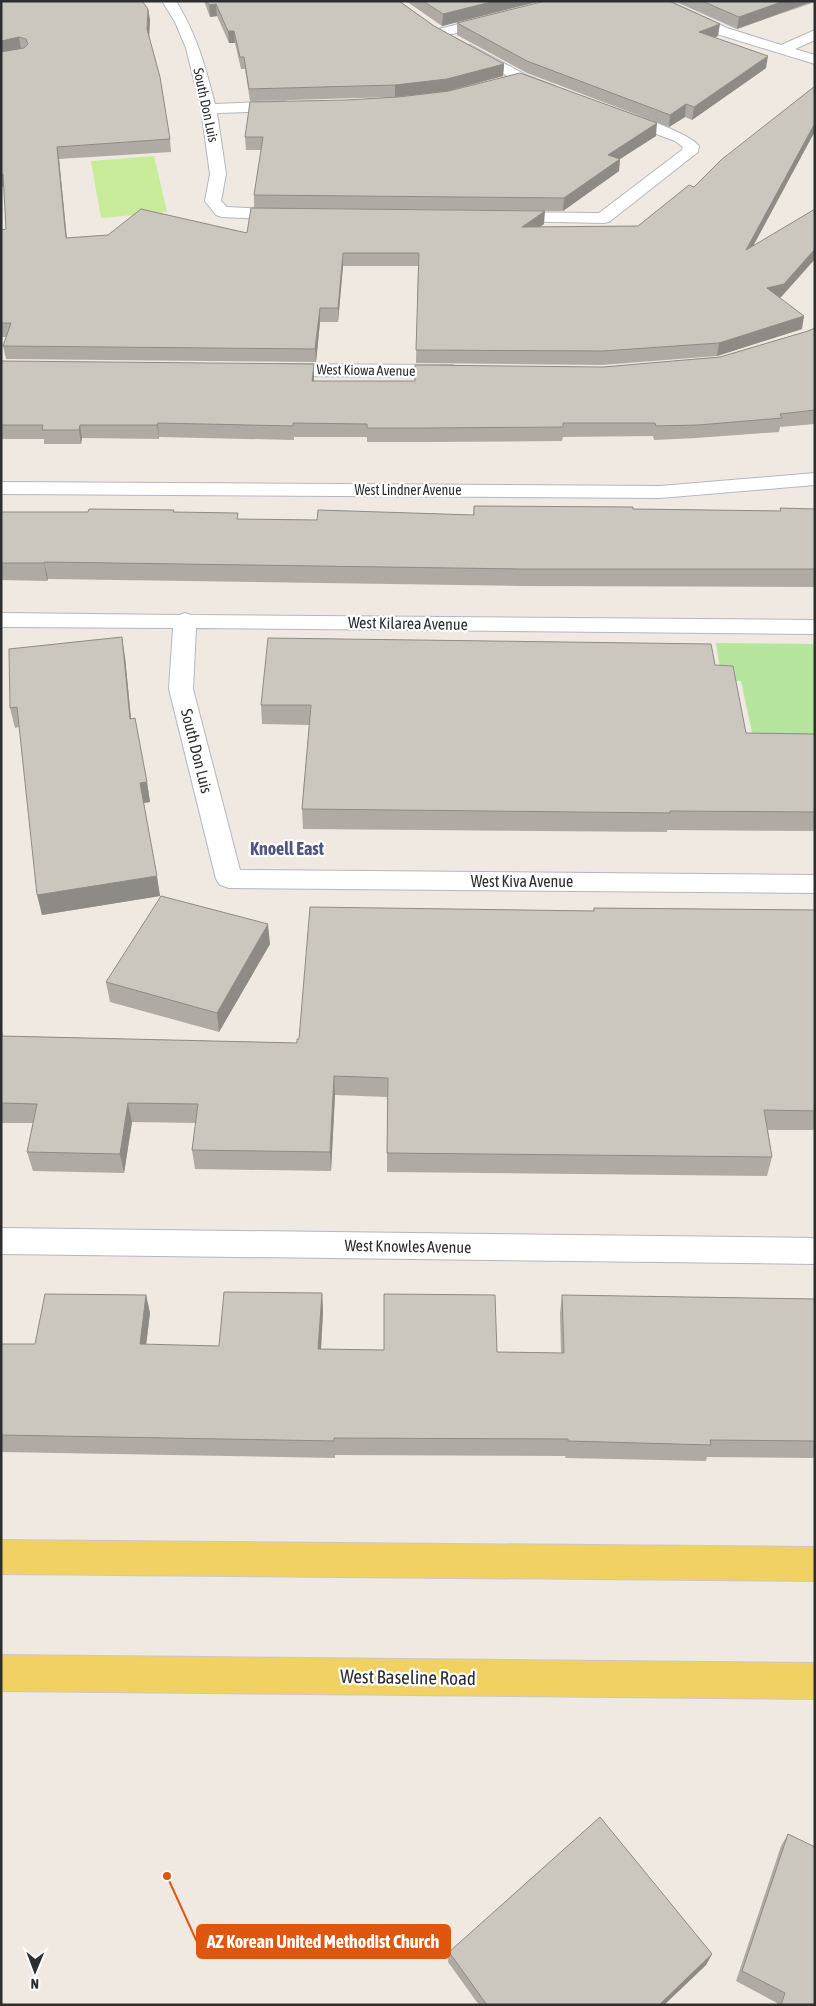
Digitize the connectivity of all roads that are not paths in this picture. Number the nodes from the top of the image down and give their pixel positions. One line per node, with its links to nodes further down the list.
1 (169, 1): 13 (street, South Don Luis)
2 (567, 1): 5 (street)
3 (658, 1): 7 (street)
4 (424, 22): 5 (street)
5 (440, 33): 9 (street)
6 (815, 34): 7 (street)
7 (782, 50): 8 (street)
8 (815, 60)
9 (521, 78): 10 (street); 11 (street)
10 (500, 84)
11 (568, 96)
12 (298, 106): 13 (street)
13 (209, 109): 15 (street, South Don Luis)
14 (605, 110): 16 (street)
15 (299, 215)
16 (496, 217)
17 (263, 370): 18 (street, West Kiowa Avenue)
18 (473, 371)
19 (815, 479): 20 (street, West Lindner Avenue)
20 (1, 488)
21 (1, 620): 22 (street, West Kilarea Avenue)
22 (185, 620): 23 (street, West Kilarea Avenue); 24 (street, South Don Luis)
23 (815, 627)
24 (229, 879): 25 (street, West Kiva Avenue)
25 (815, 884)
26 (1, 1241): 27 (street, West Knowles Avenue)
27 (815, 1251)
28 (1, 1557): 29 (main road)
29 (815, 1564)
30 (1, 1672): 31 (main road, West Baseline Road)
31 (815, 1681)

